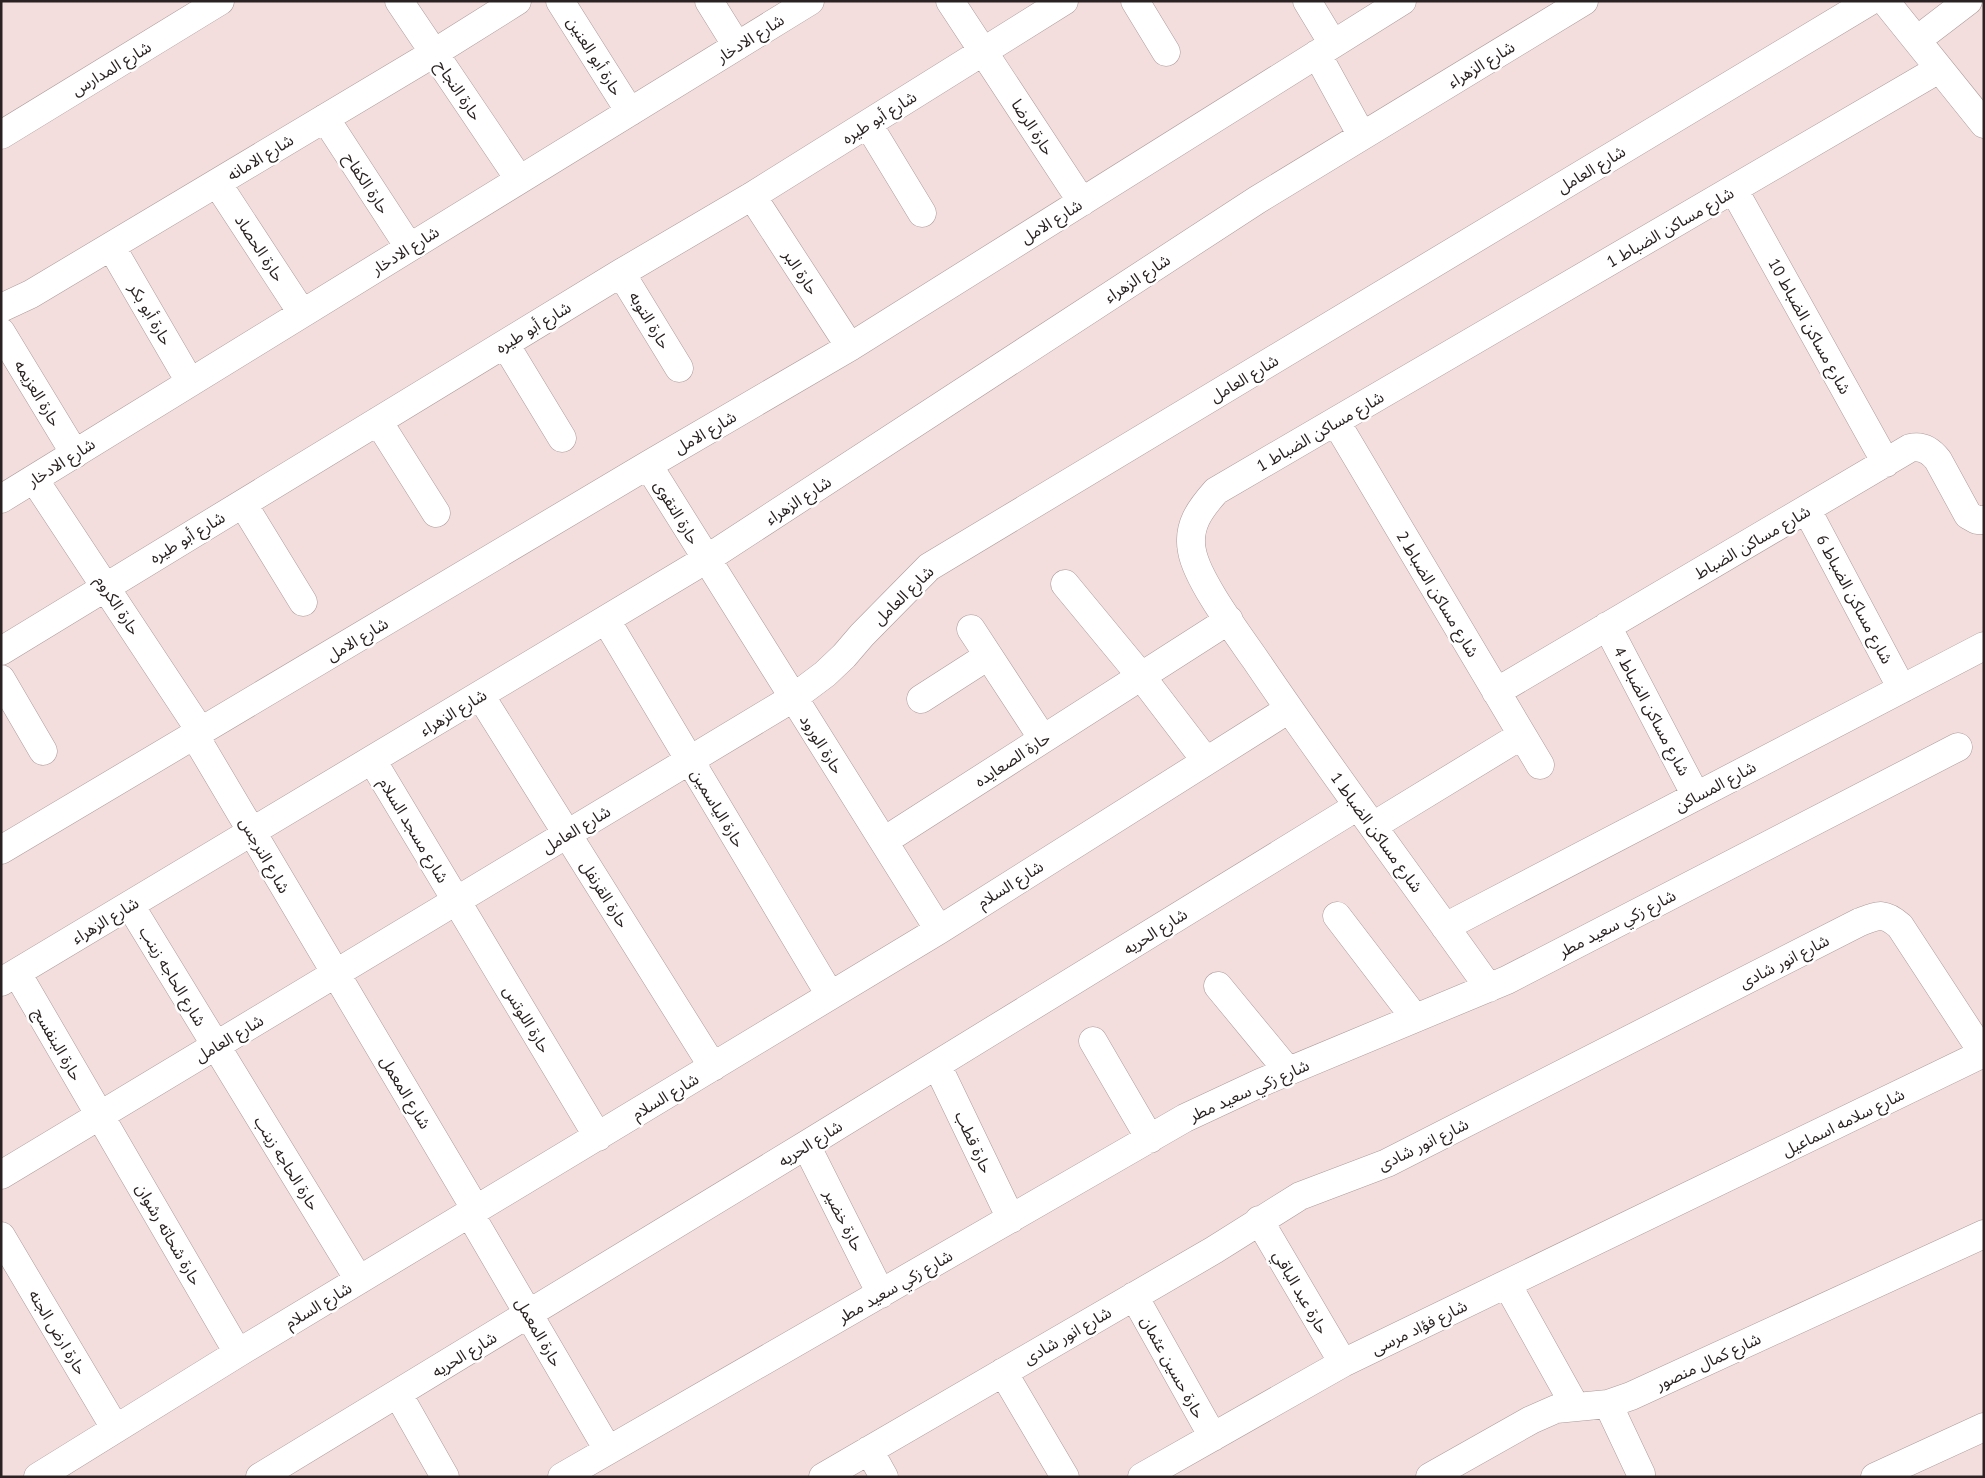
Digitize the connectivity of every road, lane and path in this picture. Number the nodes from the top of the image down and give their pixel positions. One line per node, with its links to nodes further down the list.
1 (220, 1): 27 (street, شارع المدارس)
2 (399, 1): 21 (street, حارة النجاح)
3 (517, 1): 21 (street, شارع الامانه)
4 (560, 1): 23 (street, حارة أبو العنين)
5 (710, 1): 17 (street)
6 (810, 1): 17 (street, شارع الادخار)
7 (950, 1): 19 (street, حارة الرضا)
8 (1064, 1): 19 (street, شارع أبو طيره)
9 (1135, 1): 20 (street)
10 (1306, 1): 18 (street)
11 (1402, 1): 18 (street, شارع الامل)
12 (1584, 1): 28 (street, شارع الزهراء)
13 (1870, 1): 73 (street, شارع العامل)
14 (1885, 1): 16 (street)
15 (1968, 1): 16 (street)
16 (1917, 40): 22 (street)
17 (738, 46): 23 (street, شارع الادخار)
18 (1325, 49): 28 (street); 33 (street, شارع الامل)
19 (983, 52): 25 (street, شارع أبو طيره); 33 (street, حارة الرضا)
20 (1166, 52)
21 (434, 53): 24 (street, شارع الامانه); 29 (street, حارة النجاح)
22 (1939, 69): 26 (street); 31 (street, شارع مساكن الضباط 1)
23 (630, 112): 29 (street, شارع الادخار)
24 (325, 118): 30 (street, شارع الامانه); 36 (street, حارة الكفاح)
25 (868, 124): 32 (street, شارع أبو طيره); 34 (street)
26 (1984, 124)
27 (1, 134)
28 (1362, 136): 57 (street, شارع الزهراء)
29 (519, 179): 36 (street, شارع الادخار)
30 (217, 183): 35 (street, شارع الامانه); 39 (street, حارة الحصاد)
31 (1734, 190): 46 (street, شارع مساكن الضباط 1); 49 (street, شارع مساكن الضباط 10)
32 (752, 196): 37 (street, شارع أبو طيره); 42 (street, حارة البر)
33 (1082, 202): 42 (street, شارع الامل)
34 (922, 213)
35 (111, 246): 38 (street, شارع الامانه); 44 (street, حارة أبو بكر)
36 (409, 247): 39 (street, شارع الادخار)
37 (621, 273): 41 (street, شارع أبو طيره); 43 (street, حارة التوبه)
38 (1, 308)
39 (302, 313): 44 (street, شارع الادخار)
40 (1, 332): 48 (street, حارة العزيمه)
41 (505, 344): 45 (street, شارع أبو طيره); 47 (street)
42 (850, 348): 50 (street, شارع الامل)
43 (680, 368)
44 (190, 382): 48 (street, شارع الادخار)
45 (378, 421): 53 (street, شارع أبو طيره); 55 (street)
46 (1336, 422): 62 (street, شارع مساكن الضباط 1); 71 (street, شارع مساكن الضباط 2)
47 (562, 438)
48 (75, 454): 51 (street, شارع الادخار)
49 (1886, 463): 54 (street, شارع مساكن الضباط); 56 (street, شارع مساكن الضباط)
50 (648, 465): 57 (street, حارة التقوى); 76 (street, شارع الامل)
51 (34, 478): 52 (street, شارع الادخار); 59 (street, حارة الكروم)
52 (1, 499)
53 (243, 504): 59 (street, شارع أبو طيره); 60 (street)
54 (1807, 510): 63 (street, شارع مساكن الضباط); 70 (street, شارع مساكن الضباط 6)
55 (436, 513)
56 (1984, 520)
57 (705, 560): 61 (street, شارع الزهراء); 73 (street, حارة الورود)
58 (1065, 584): 68 (street)
59 (106, 587): 66 (street, شارع أبو طيره); 76 (street, حارة الكروم)
60 (303, 602)
61 (606, 620): 72 (street, شارع الزهراء); 82 (street, حارة الياسمين)
62 (1229, 620): 68 (street, حارة الصعايده); 75 (street, شارع مساكن الضباط 1)
63 (1607, 626): 71 (street, شارع مساكن الضباط); 85 (street, شارع مساكن الضباط 4)
64 (971, 629): 67 (street)
65 (1984, 646): 70 (street, شارع المساكن)
66 (1, 651)
67 (988, 656): 74 (street); 78 (street)
68 (1141, 676): 78 (street, حارة الصعايده); 83 (street)
69 (1, 679): 80 (street)
70 (1902, 689): 85 (street, شارع المساكن)
71 (1496, 692): 77 (street, شارع مساكن الضباط 2)
72 (480, 695): 81 (street, شارع الزهراء); 88 (street, حارة القرنفل)
73 (793, 698): 82 (street, شارع العامل); 89 (street, حارة الورود)
74 (921, 699)
75 (1289, 709): 83 (street, شارع السلام); 86 (street, شارع مساكن الضباط 1)
76 (198, 734): 87 (street, شارع النرجس); 90 (street, شارع الامل)
77 (1522, 735): 84 (street, شارع مساكن الضباط 2); 86 (street, شارع الحريه)
78 (1043, 739): 89 (street, حارة الصعايده)
79 (1958, 747): 99 (street, شارع زكي سعيد مطر)
80 (43, 751)
81 (372, 760): 87 (street, شارع الزهراء); 91 (street, شارع مسجد السلام)
82 (690, 760): 88 (street, شارع العامل); 100 (street, حارة الياسمين)
83 (1206, 761): 95 (street, شارع السلام)
84 (1540, 765)
85 (1696, 796): 94 (street, شارع المساكن)
86 (1366, 816): 94 (street, شارع مساكن الضباط 1); 105 (street, شارع الحريه)
87 (252, 832): 92 (street, شارع الزهراء); 96 (street, شارع النرجس)
88 (567, 834): 91 (street, شارع العامل); 106 (street, حارة القرنفل)
89 (884, 842): 95 (street, حارة الورود)
90 (1, 850)
91 (456, 901): 96 (street, شارع العامل); 109 (street, حارة اللوتس)
92 (130, 905): 97 (street, شارع الزهراء); 103 (street, شارع الحاجه زينب)
93 (1337, 916): 101 (street)
94 (1445, 927): 99 (street, شارع مساكن الضباط 1)
95 (939, 930): 100 (street, شارع السلام)
96 (335, 974): 103 (street, شارع العامل); 114 (street, شارع المعمل)
97 (9, 978): 108 (street, حارة البنفسج)
98 (1218, 986): 107 (street)
99 (1489, 988): 101 (street, شارع زكي سعيد مطر)
100 (830, 996): 106 (street, شارع السلام)
101 (1415, 1018): 107 (street, شارع زكي سعيد مطر)
102 (1093, 1040): 110 (street)
103 (216, 1046): 108 (street, شارع العامل); 119 (street, حارة الحاجه زينب)
104 (1983, 1053): 113 (street, شارع سلامه اسماعيل); 116 (street, شارع انور شادى)
105 (937, 1065): 111 (street, شارع الحريه); 115 (street, حارة قطب)
106 (713, 1068): 109 (street, شارع السلام)
107 (1288, 1071): 110 (street, شارع زكي سعيد مطر)
108 (99, 1116): 112 (street, شارع العامل); 124 (street, حارة شحاته رشوان)
109 (598, 1137): 114 (street, شارع السلام)
110 (1150, 1139): 115 (street, شارع زكي سعيد مطر)
111 (806, 1146): 121 (street, حارة خضير); 123 (street, شارع الحريه)
112 (1, 1174)
113 (1702, 1191): 120 (street, شارع فؤاد مرسى)
114 (473, 1212): 119 (street, شارع السلام); 123 (street, حارة المعمل)
115 (1010, 1219): 121 (street, شارع زكي سعيد مطر)
116 (1259, 1220): 122 (street, شارع انور شادى); 125 (street, حارة عبد الباقي)
117 (1984, 1234): 128 (street, شارع كمال منصور)
118 (1, 1236): 131 (street, حارة ارض الجنه)
119 (359, 1280): 124 (street, شارع السلام)
120 (1507, 1284): 125 (street, شارع فؤاد مرسى); 129 (street)
121 (881, 1294): 133 (street, شارع زكي سعيد مطر)
122 (1134, 1296): 126 (street, شارع انور شادى); 132 (street, حارة حسين عثمان)
123 (529, 1315): 127 (street, شارع الحريه); 133 (street, حارة المعمل)
124 (238, 1353): 131 (street, شارع السلام)
125 (1343, 1364): 132 (street, شارع فؤاد مرسى)
126 (1002, 1372): 134 (street, شارع انور شادى); 142 (street)
127 (398, 1394): 136 (street, شارع الحريه); 138 (street)
128 (1608, 1404): 129 (street, شارع كمال منصور); 135 (street)
129 (1574, 1406): 144 (street, شارع كمال منصور)
130 (1984, 1427): 145 (street)
131 (115, 1428): 137 (street, شارع السلام)
132 (1213, 1437): 143 (street, شارع فؤاد مرسى)
133 (608, 1450): 139 (street, شارع زكي سعيد مطر)
134 (869, 1450): 140 (street, شارع انور شادى); 141 (street)
135 (1641, 1474)
136 (266, 1475)
137 (38, 1477)
138 (445, 1477)
139 (562, 1477)
140 (823, 1477)
141 (884, 1477)
142 (1065, 1477)
143 (1142, 1477)
144 (1430, 1477)
145 (1875, 1477)

